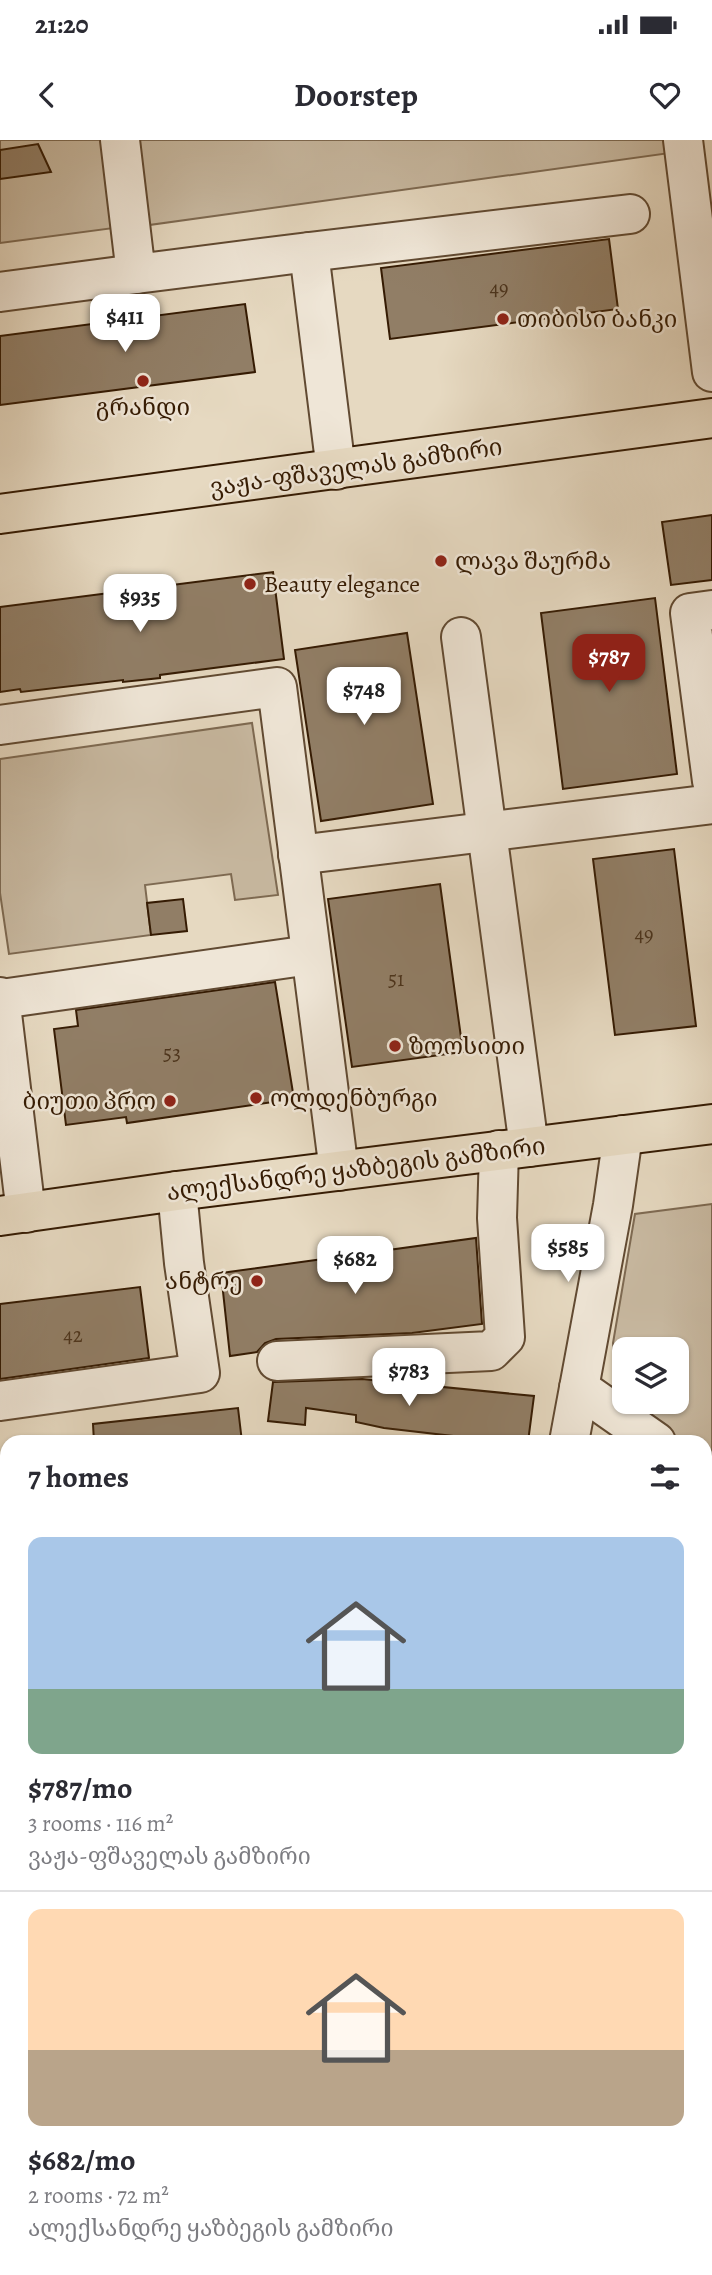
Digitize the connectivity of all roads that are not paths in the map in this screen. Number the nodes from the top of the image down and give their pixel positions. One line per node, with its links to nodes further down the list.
1 (120, 140): 5 (street)
2 (683, 140): 7 (street)
3 (630, 214): 4 (street)
4 (309, 252): 5 (street); 9 (street)
5 (136, 274): 6 (street)
6 (0, 292)
7 (712, 372)
8 (712, 418): 9 (main road, ვაჟა-ფშაველას გამზირი)
9 (336, 470): 10 (main road, ვაჟა-ფშაველას გამზირი)
10 (0, 514)
11 (712, 610): 14 (street)
12 (461, 638): 16 (street)
13 (0, 725): 17 (street)
14 (712, 781)
15 (712, 804): 16 (street)
16 (487, 831): 17 (street); 22 (street)
17 (299, 855): 18 (street)
18 (310, 955): 19 (street); 23 (street)
19 (1, 998): 25 (street)
20 (712, 1124): 21 (main road, ალექსანდრე ყაზბეგის გამზირი)
21 (623, 1135): 22 (main road, ალექსანდრე ყაზბეგის გამზირი); 27 (street)
22 (514, 1149): 23 (main road, ალექსანდრე ყაზბეგის გამზირი); 26 (street)
23 (339, 1171): 24 (main road, ალექსანდრე ყაზბეგის გამზირი)
24 (177, 1191): 25 (main road, ალექსანდრე ყაზბეგის გამზირი); 28 (street)
25 (13, 1214)
26 (277, 1361)
27 (579, 1388): 29 (street); 30 (street)
28 (0, 1401)
29 (570, 1435)
30 (646, 1435)

